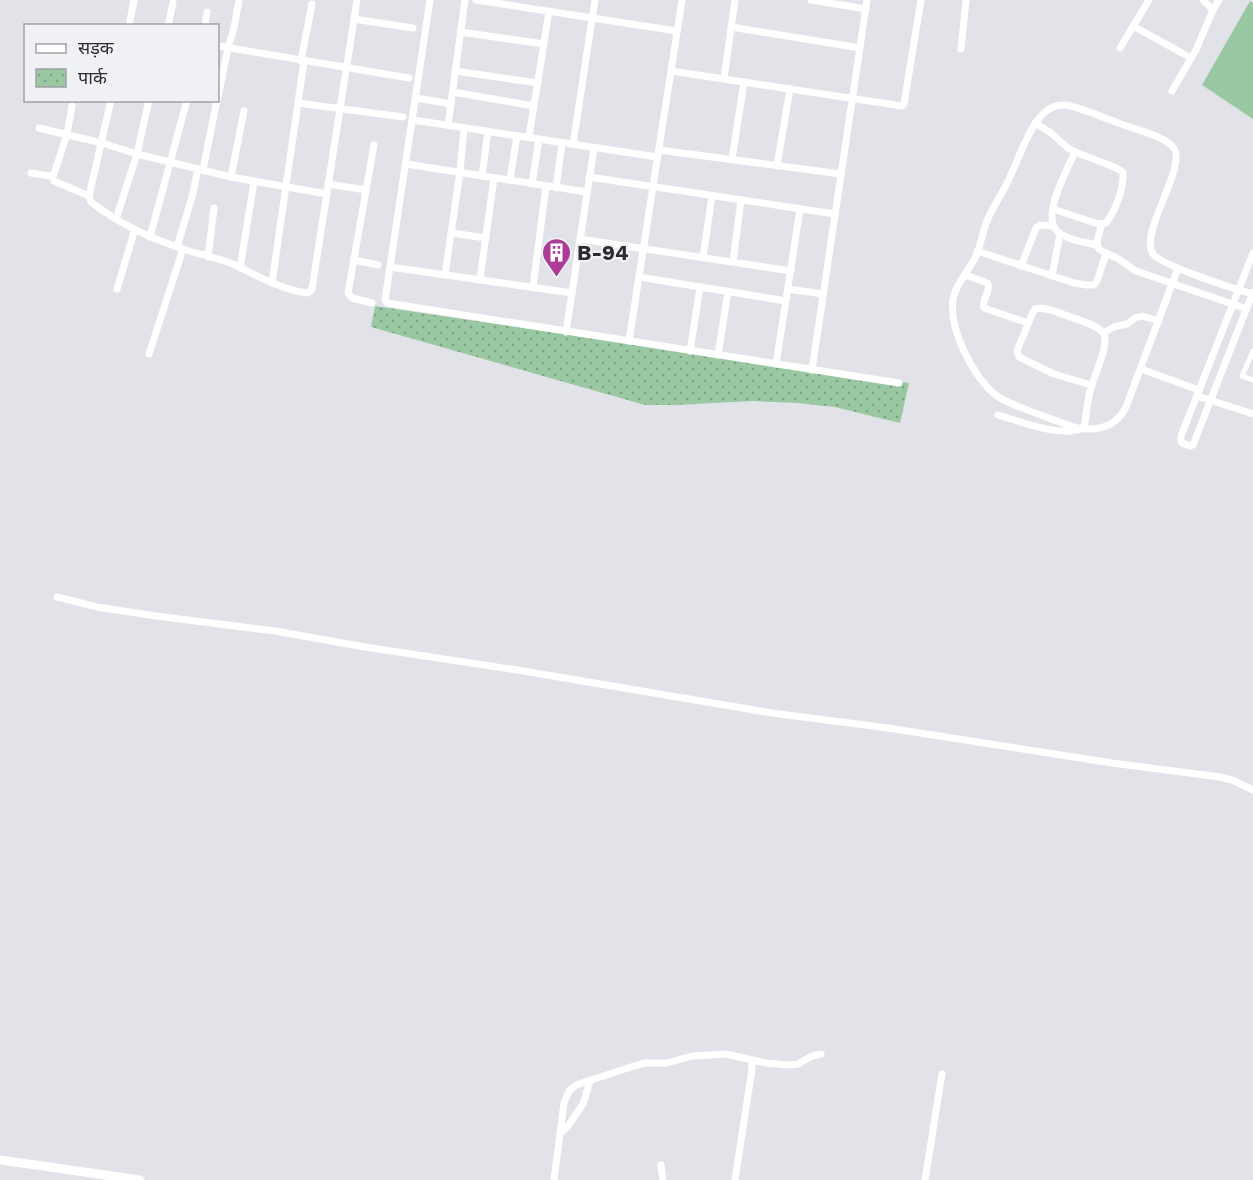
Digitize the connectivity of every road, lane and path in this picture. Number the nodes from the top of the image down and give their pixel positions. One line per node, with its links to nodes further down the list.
1 (134, 0): 25 (street)
2 (239, 0): 35 (street)
3 (357, 0): 24 (street)
4 (430, 0): 52 (street)
5 (465, 0): 32 (street)
6 (476, 0): 21 (street)
7 (595, 0): 23 (street)
8 (682, 0): 31 (street)
9 (735, 0): 29 (street)
10 (811, 0): 19 (street)
11 (867, 0): 19 (street)
12 (921, 0): 53 (street)
13 (966, 0): 38 (street)
14 (1149, 0): 28 (street)
15 (1203, 0): 20 (street)
16 (1219, 0): 20 (street)
17 (173, 3): 26 (street)
18 (312, 4): 40 (street)
19 (866, 9): 36 (street)
20 (1213, 10): 39 (street)
21 (549, 11): 23 (street); 33 (street)
22 (207, 12): 27 (street)
23 (592, 18): 31 (street); 77 (street)
24 (354, 19): 30 (street); 41 (street)
25 (129, 24)
26 (168, 24)
27 (205, 24)
28 (1133, 26): 37 (street); 39 (street)
29 (732, 27): 36 (street); 45 (street)
30 (413, 28)
31 (677, 31): 42 (street)
32 (460, 32): 33 (street); 43 (street)
33 (544, 44): 47 (street)
34 (219, 46): 35 (street)
35 (228, 48): 40 (street); 49 (street)
36 (860, 48): 53 (street)
37 (1120, 48)
38 (961, 49)
39 (1191, 58): 50 (street)
40 (303, 61): 41 (street); 58 (street)
41 (346, 69): 44 (street); 62 (street)
42 (671, 70): 45 (street); 82 (street)
43 (455, 71): 47 (street); 51 (street)
44 (409, 78)
45 (724, 79): 46 (street)
46 (744, 82): 48 (street); 83 (street)
47 (538, 83): 61 (street)
48 (790, 89): 53 (street); 86 (street)
49 (219, 90)
50 (1172, 91)
51 (453, 92): 59 (street); 61 (street)
52 (416, 98): 59 (street); 65 (street)
53 (852, 99): 90 (street)
54 (111, 102): 75 (street)
55 (149, 102): 81 (street)
56 (186, 102): 84 (street)
57 (216, 102): 87 (street)
58 (298, 103): 62 (street); 102 (street)
59 (451, 104): 67 (street)
60 (72, 106): 71 (street)
61 (534, 106): 73 (street)
62 (340, 109): 64 (street); 98 (street)
63 (244, 111): 92 (street)
64 (403, 117)
65 (412, 120): 67 (street); 85 (street)
66 (1035, 123): 80 (street); 126 (street); 137 (street)
67 (448, 125): 69 (street)
68 (39, 128): 71 (street)
69 (464, 128): 70 (street); 88 (street)
70 (488, 131): 72 (street); 91 (street)
71 (67, 134): 75 (street); 89 (street)
72 (517, 136): 73 (street); 95 (street)
73 (529, 138): 74 (street)
74 (539, 139): 76 (street); 99 (street)
75 (102, 142): 81 (street); 108 (street)
76 (562, 143): 77 (street); 103 (street)
77 (573, 144): 79 (street)
78 (374, 145): 104 (street)
79 (594, 148): 82 (street); 93 (street)
80 (1075, 152): 112 (street); 115 (street)
81 (137, 154): 84 (street); 114 (street)
82 (658, 154): 83 (street); 101 (street)
83 (732, 159): 86 (street)
84 (171, 162): 87 (street); 120 (street)
85 (406, 164): 88 (street); 135 (street)
86 (777, 166): 90 (street)
87 (200, 170): 92 (street); 124 (street)
88 (460, 172): 91 (street); 118 (street)
89 (31, 173)
90 (841, 174): 113 (street)
91 (482, 176): 94 (street)
92 (231, 177): 97 (street)
93 (589, 177): 101 (street); 105 (street)
94 (494, 178): 95 (street); 121 (street)
95 (510, 180): 99 (street)
96 (54, 181): 108 (street)
97 (254, 182): 102 (street); 136 (street)
98 (328, 184): 104 (street); 106 (street)
99 (532, 184): 100 (street)
100 (546, 186): 103 (street); 146 (street)
101 (653, 187): 107 (street); 125 (street)
102 (286, 188): 106 (street); 144 (street)
103 (556, 188): 105 (street)
104 (366, 190): 131 (street)
105 (587, 192): 122 (street)
106 (327, 194): 144 (street)
107 (712, 195): 109 (street); 130 (street)
108 (89, 196): 114 (street)
109 (741, 200): 111 (street); 132 (street)
110 (214, 208): 129 (street)
111 (800, 209): 113 (street); 138 (street)
112 (1053, 209): 115 (street); 116 (street)
113 (835, 214): 154 (street)
114 (116, 219): 117 (street)
115 (1102, 224): 123 (street)
116 (1053, 226): 119 (street); 134 (street)
117 (135, 230): 120 (street); 148 (street)
118 (451, 232): 121 (street); 139 (street)
119 (1060, 234): 123 (street); 141 (street)
120 (150, 237): 124 (street)
121 (486, 238): 143 (street)
122 (580, 239): 125 (street); 152 (street)
123 (1096, 245): 128 (street)
124 (180, 248): 129 (street); 166 (street)
125 (644, 248): 130 (street); 142 (street)
126 (977, 251): 134 (street); 140 (street)
127 (1253, 253): 150 (street)
128 (1106, 254): 141 (street); 145 (street)
129 (208, 257): 136 (street)
130 (703, 257): 132 (street)
131 (354, 261): 133 (street); 156 (street)
132 (733, 262): 138 (street)
133 (378, 265)
134 (1021, 266): 141 (street)
135 (390, 267): 139 (street); 161 (street)
136 (240, 268): 144 (street)
137 (1178, 268): 145 (street); 150 (street)
138 (791, 271): 149 (street)
139 (445, 275): 143 (street)
140 (965, 275): 160 (street); 178 (street)
141 (1052, 276)
142 (639, 278): 147 (street); 163 (street)
143 (480, 279): 146 (street)
144 (272, 283)
145 (1172, 284): 157 (street); 159 (street)
146 (532, 287): 152 (street)
147 (700, 287): 151 (street); 164 (street)
148 (117, 288)
149 (788, 289): 154 (street); 155 (street)
150 (1238, 290): 153 (street); 157 (street)
151 (728, 291): 155 (street); 167 (street)
152 (572, 292): 161 (street)
153 (1253, 293): 158 (street)
154 (823, 294): 170 (street)
155 (786, 301): 168 (street)
156 (372, 303)
157 (1233, 304): 158 (street); 174 (street)
158 (1247, 309): 175 (street)
159 (1159, 321): 162 (street); 169 (street)
160 (1028, 323): 162 (street); 173 (street)
161 (566, 332): 163 (street)
162 (1103, 333): 173 (street)
163 (629, 341): 164 (street)
164 (690, 351): 167 (street)
165 (1253, 351): 171 (street)
166 (149, 354)
167 (718, 355): 168 (street)
168 (777, 364): 170 (street)
169 (1141, 369): 174 (street); 178 (street)
170 (812, 370): 172 (street)
171 (1253, 380)
172 (899, 383)
173 (1091, 386): 178 (street)
174 (1198, 393): 175 (street); 175 (street)
175 (1212, 401): 176 (street)
176 (1253, 414)
177 (998, 415): 178 (street)
178 (1082, 429)
179 (57, 597): 180 (street)
180 (1253, 790)
181 (821, 1054): 182 (street)
182 (752, 1060): 184 (street); 192 (street)
183 (942, 1074): 193 (street)
184 (590, 1081): 185 (street); 185 (street)
185 (560, 1133): 190 (street)
186 (0, 1160): 188 (street)
187 (661, 1165): 191 (street)
188 (126, 1179): 189 (street)
189 (140, 1180)
190 (554, 1180)
191 (663, 1180)
192 (735, 1180)
193 (925, 1180)

